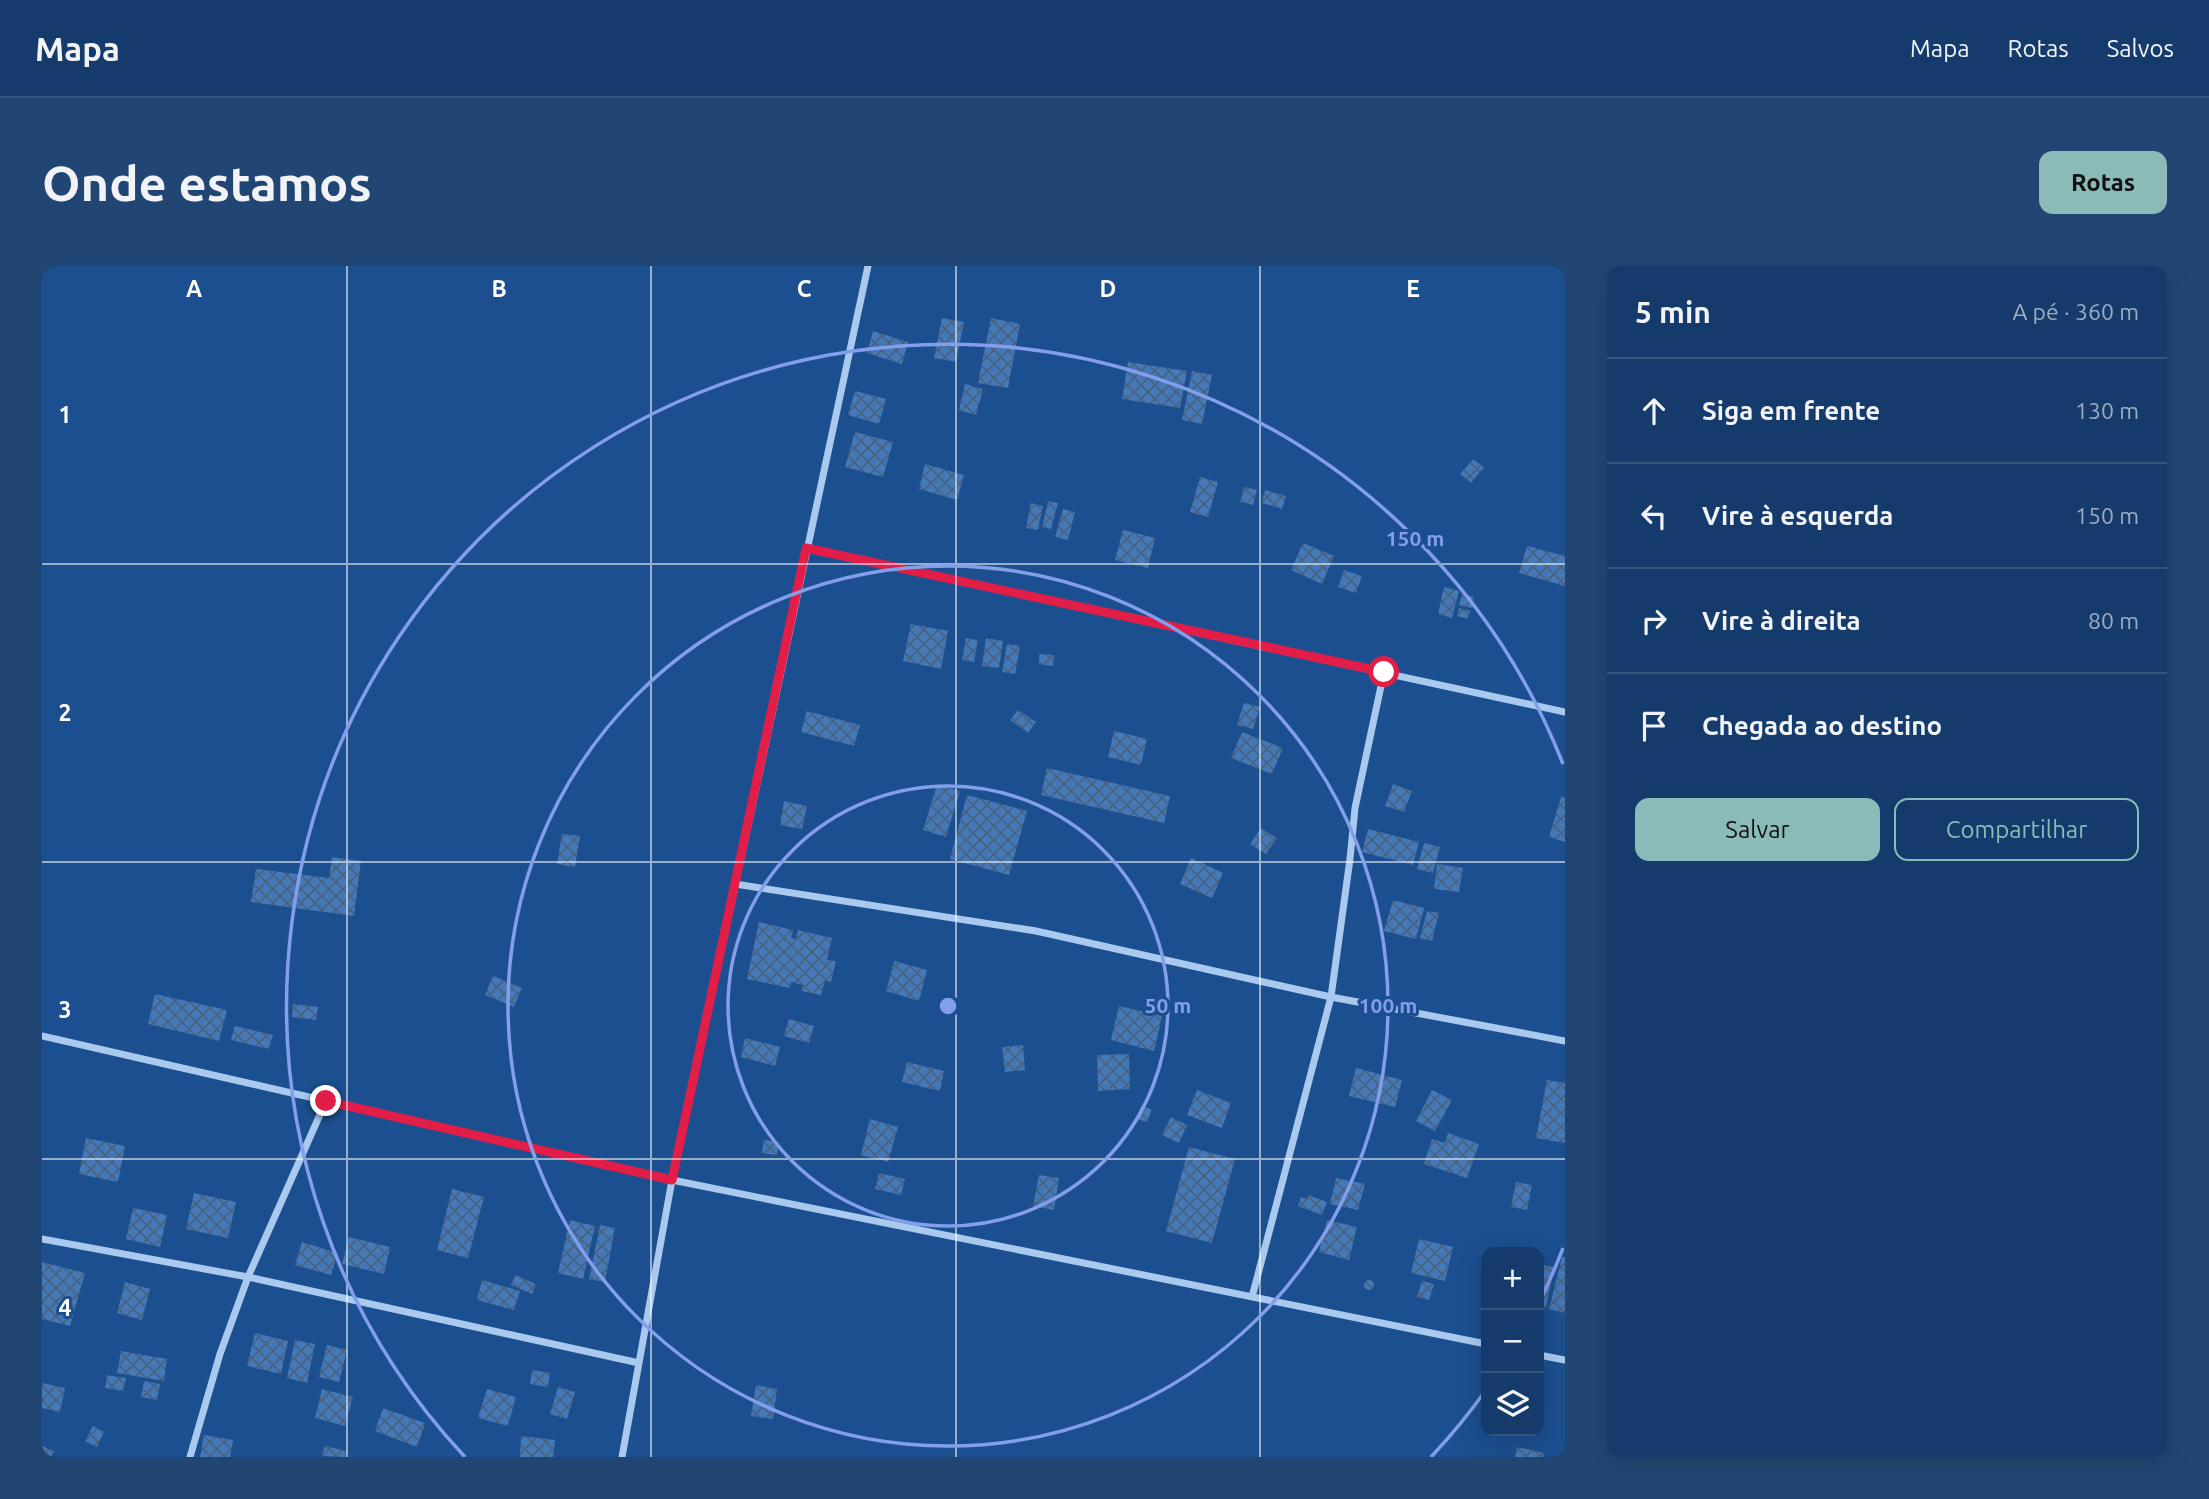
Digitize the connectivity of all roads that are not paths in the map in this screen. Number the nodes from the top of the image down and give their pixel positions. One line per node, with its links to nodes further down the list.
1 (868, 266): 2 (street)
2 (806, 548): 3 (street); 5 (street)
3 (1384, 672): 4 (street); 6 (street)
4 (1565, 712)
5 (735, 884): 6 (street); 10 (street)
6 (1331, 997): 8 (street); 13 (street)
7 (42, 1035): 9 (street)
8 (1565, 1041)
9 (326, 1101): 10 (street); 12 (street)
10 (672, 1180): 13 (street); 17 (street)
11 (42, 1239): 12 (street)
12 (248, 1277): 17 (street); 18 (street)
13 (1252, 1297): 14 (street)
14 (1481, 1343)
15 (1544, 1356): 16 (street)
16 (1565, 1360)
17 (639, 1363): 19 (street)
18 (190, 1457)
19 (622, 1457)

